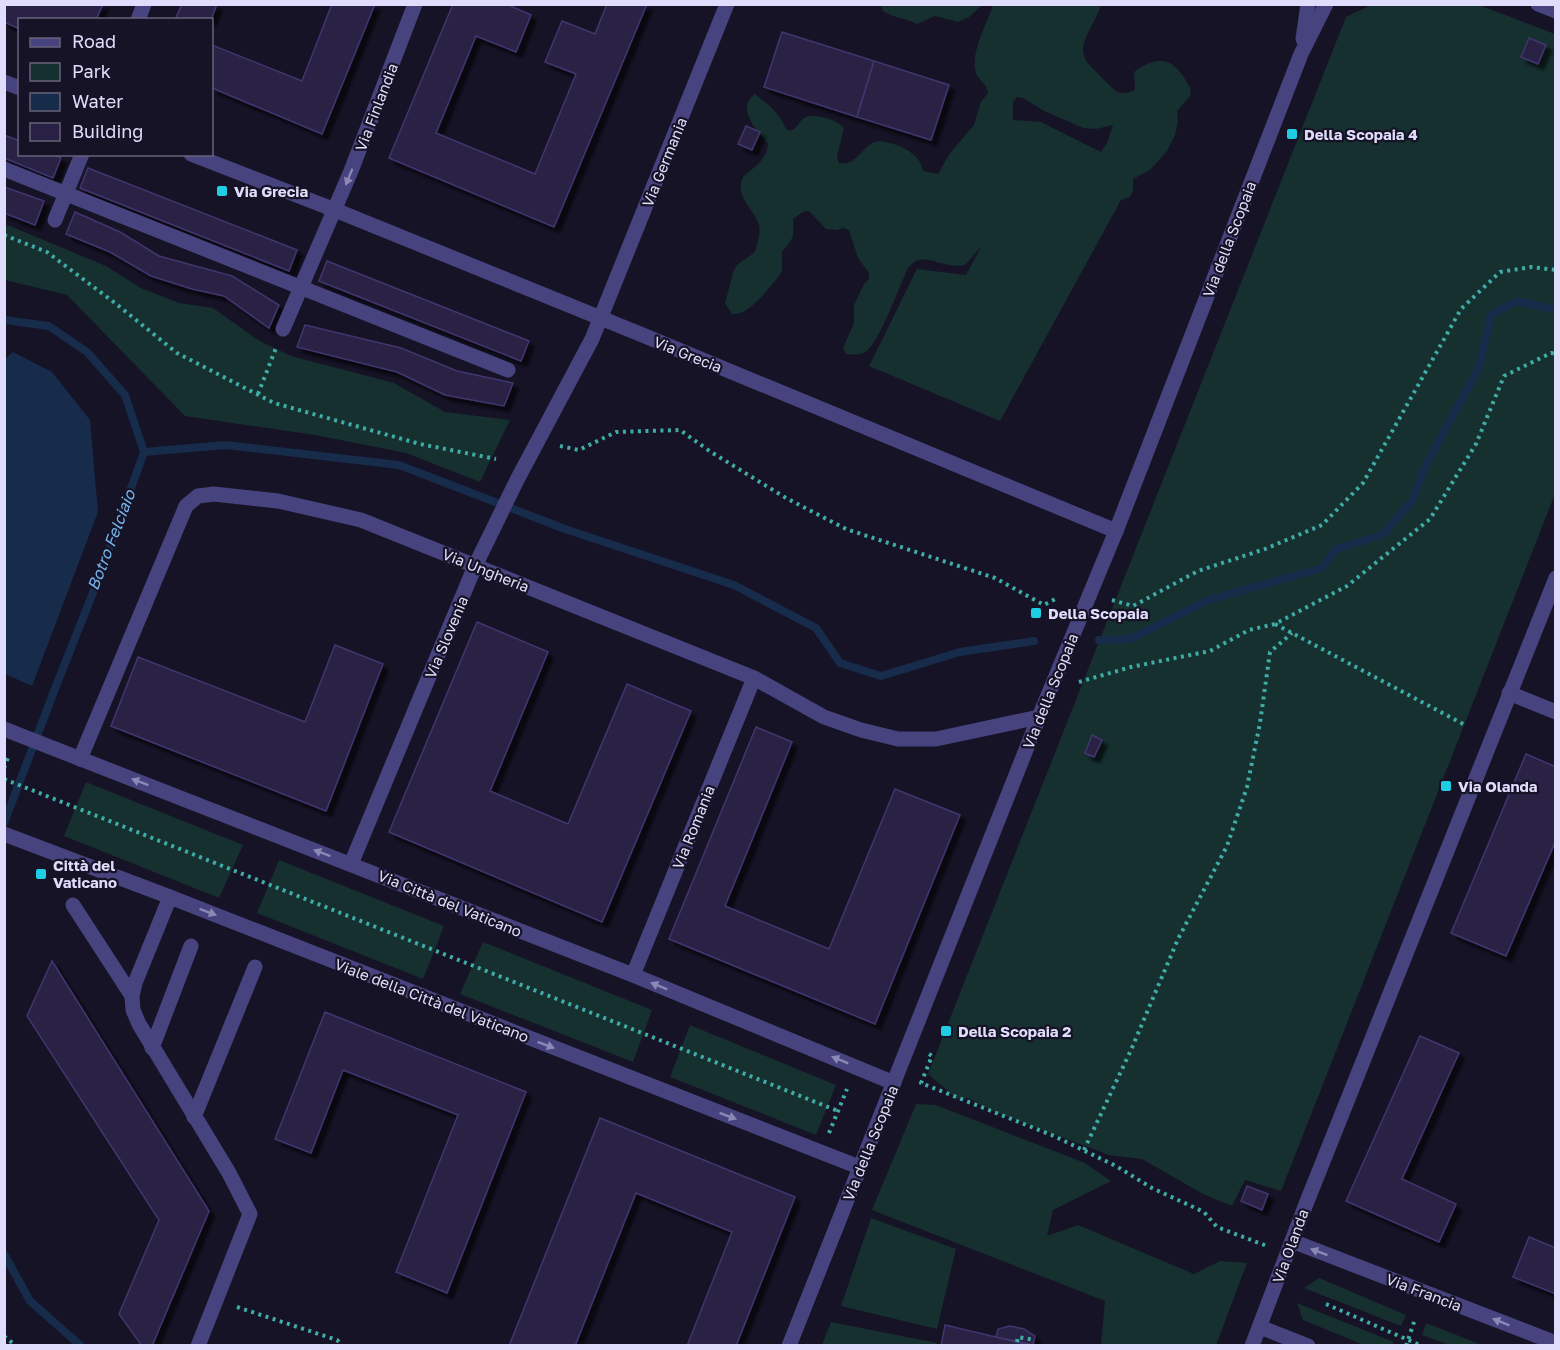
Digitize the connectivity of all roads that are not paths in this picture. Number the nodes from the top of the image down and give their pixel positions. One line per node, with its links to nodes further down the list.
1 (415, 4): 12 (street, Via Finlandia, one-way to 12)
2 (727, 4): 15 (street, Via Germania)
3 (1308, 4): 7 (street)
4 (1326, 4): 7 (street, Via della Scopaia)
5 (1538, 4): 6 (street)
6 (1556, 11)
7 (1301, 54): 18 (street, Via della Scopaia)
8 (81, 156): 11 (street)
9 (196, 156): 12 (street, Via Grecia)
10 (4, 169): 11 (street)
11 (65, 194): 13 (street); 14 (street)
12 (335, 210): 14 (street, Via Finlandia); 15 (street, Via Grecia)
13 (55, 220)
14 (300, 287): 16 (street, Via Finlandia); 17 (street)
15 (601, 319): 18 (street, Via Grecia); 19 (street, Via Slovenia)
16 (283, 330)
17 (508, 370)
18 (1116, 531): 24 (street, Via della Scopaia)
19 (475, 566): 21 (street, Via Ungheria); 26 (street, Via Ungheria); 28 (street, Via Slovenia)
20 (1556, 578): 22 (street, Via Olanda)
21 (754, 678): 24 (street, Via Ungheria); 33 (street, Via Romania)
22 (1509, 693): 23 (street); 39 (street, Via Olanda)
23 (1556, 712)
24 (1039, 717): 36 (street, Via della Scopaia)
25 (4, 729): 26 (street, Via Città del Vaticano)
26 (80, 759): 28 (street, Via Città del Vaticano, one-way to 26)
27 (10, 837): 29 (street, Viale della Città del Vaticano)
28 (351, 864): 33 (street, Via Città del Vaticano)
29 (170, 897): 34 (street); 38 (street, Viale della Città del Vaticano, one-way to 38)
30 (73, 905): 34 (street)
31 (190, 946): 35 (street)
32 (255, 967): 37 (street)
33 (633, 975): 36 (street, Via Città del Vaticano, one-way to 33)
34 (132, 996): 35 (street)
35 (152, 1048): 37 (street)
36 (894, 1083): 38 (street, Via della Scopaia)
37 (194, 1117): 42 (street)
38 (859, 1167): 43 (street, Via della Scopaia)
39 (1289, 1248): 40 (street, Via Olanda); 41 (street, Via Francia, one-way to 39)
40 (1260, 1327): 44 (street, Via Olanda); 45 (street)
41 (1556, 1344)
42 (198, 1346)
43 (789, 1346)
44 (1252, 1346)
45 (1308, 1346)

